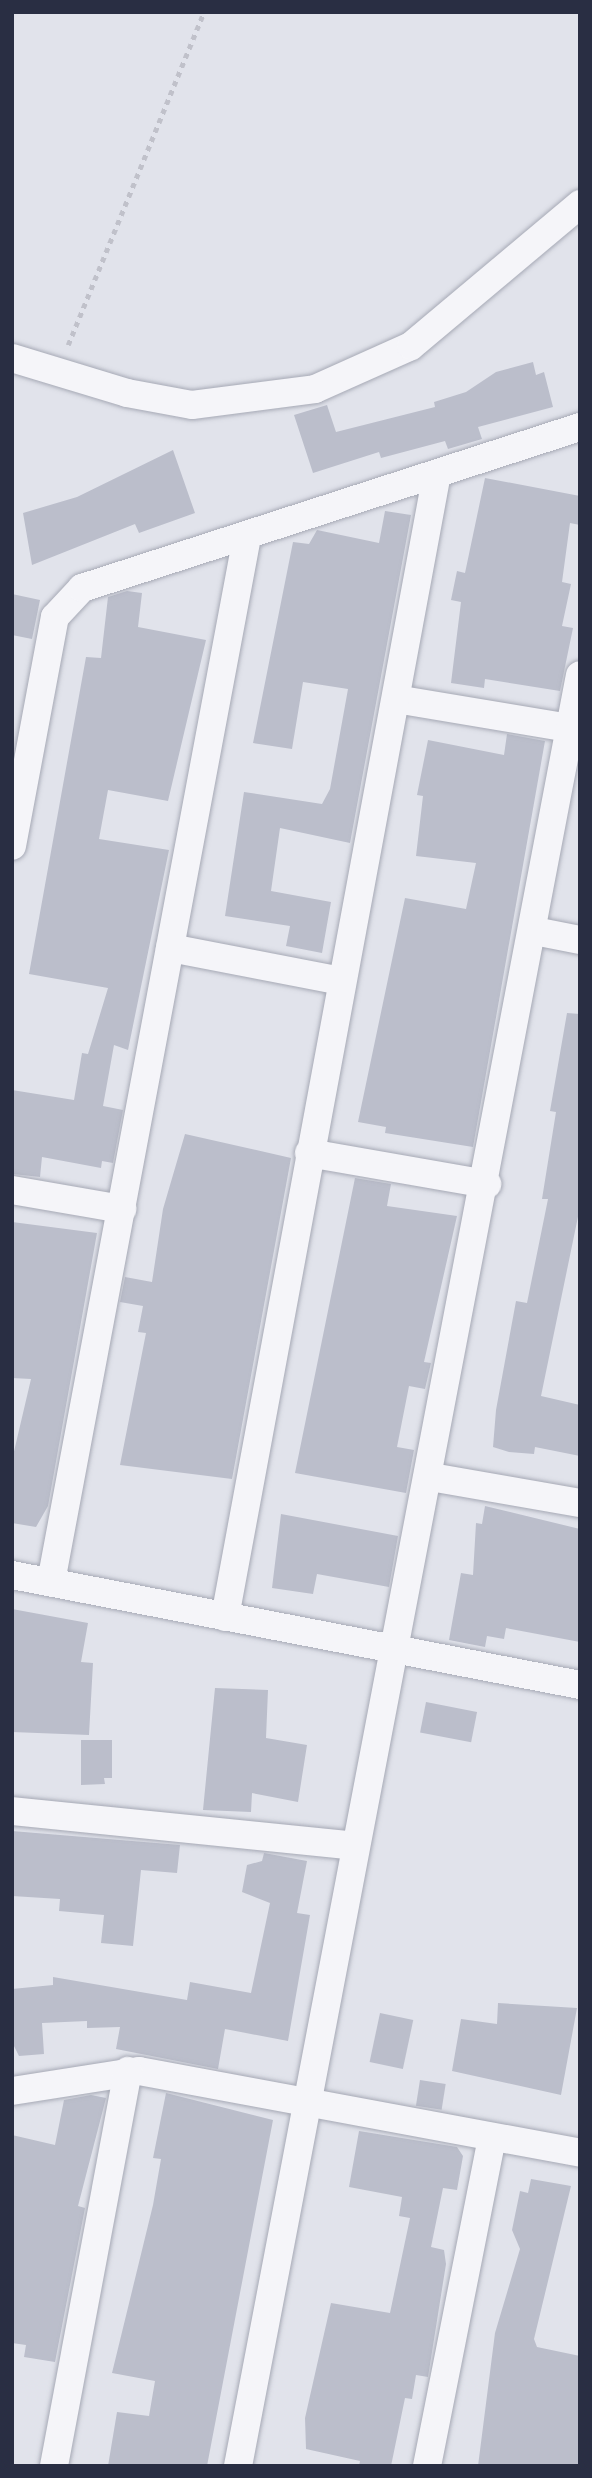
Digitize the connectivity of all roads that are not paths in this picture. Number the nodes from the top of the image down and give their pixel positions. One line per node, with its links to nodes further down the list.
1 (580, 204): 2 (street)
2 (12, 358)
3 (580, 427): 4 (street)
4 (437, 473): 5 (street); 7 (street)
5 (247, 537): 9 (street); 12 (street)
6 (580, 675): 8 (street)
7 (396, 699): 8 (street); 13 (street)
8 (570, 728): 10 (street)
9 (12, 846)
10 (534, 931): 11 (street); 15 (street)
11 (580, 940)
12 (170, 948): 13 (street); 17 (street)
13 (342, 981): 14 (street)
14 (309, 1153): 15 (street); 22 (street)
15 (487, 1184): 18 (street)
16 (12, 1189): 17 (street)
17 (122, 1209): 21 (street)
18 (431, 1477): 19 (street); 23 (street)
19 (580, 1503)
20 (12, 1575): 21 (street)
21 (51, 1582): 22 (street)
22 (225, 1617): 23 (street)
23 (393, 1647): 24 (street); 26 (street)
24 (580, 1685)
25 (12, 1811): 26 (street)
26 (355, 1846): 29 (street)
27 (128, 2071): 28 (street); 29 (street); 32 (street)
28 (12, 2091)
29 (309, 2101): 30 (street); 33 (street)
30 (492, 2137): 31 (street); 34 (street)
31 (580, 2153)
32 (54, 2466)
33 (238, 2466)
34 (427, 2466)

